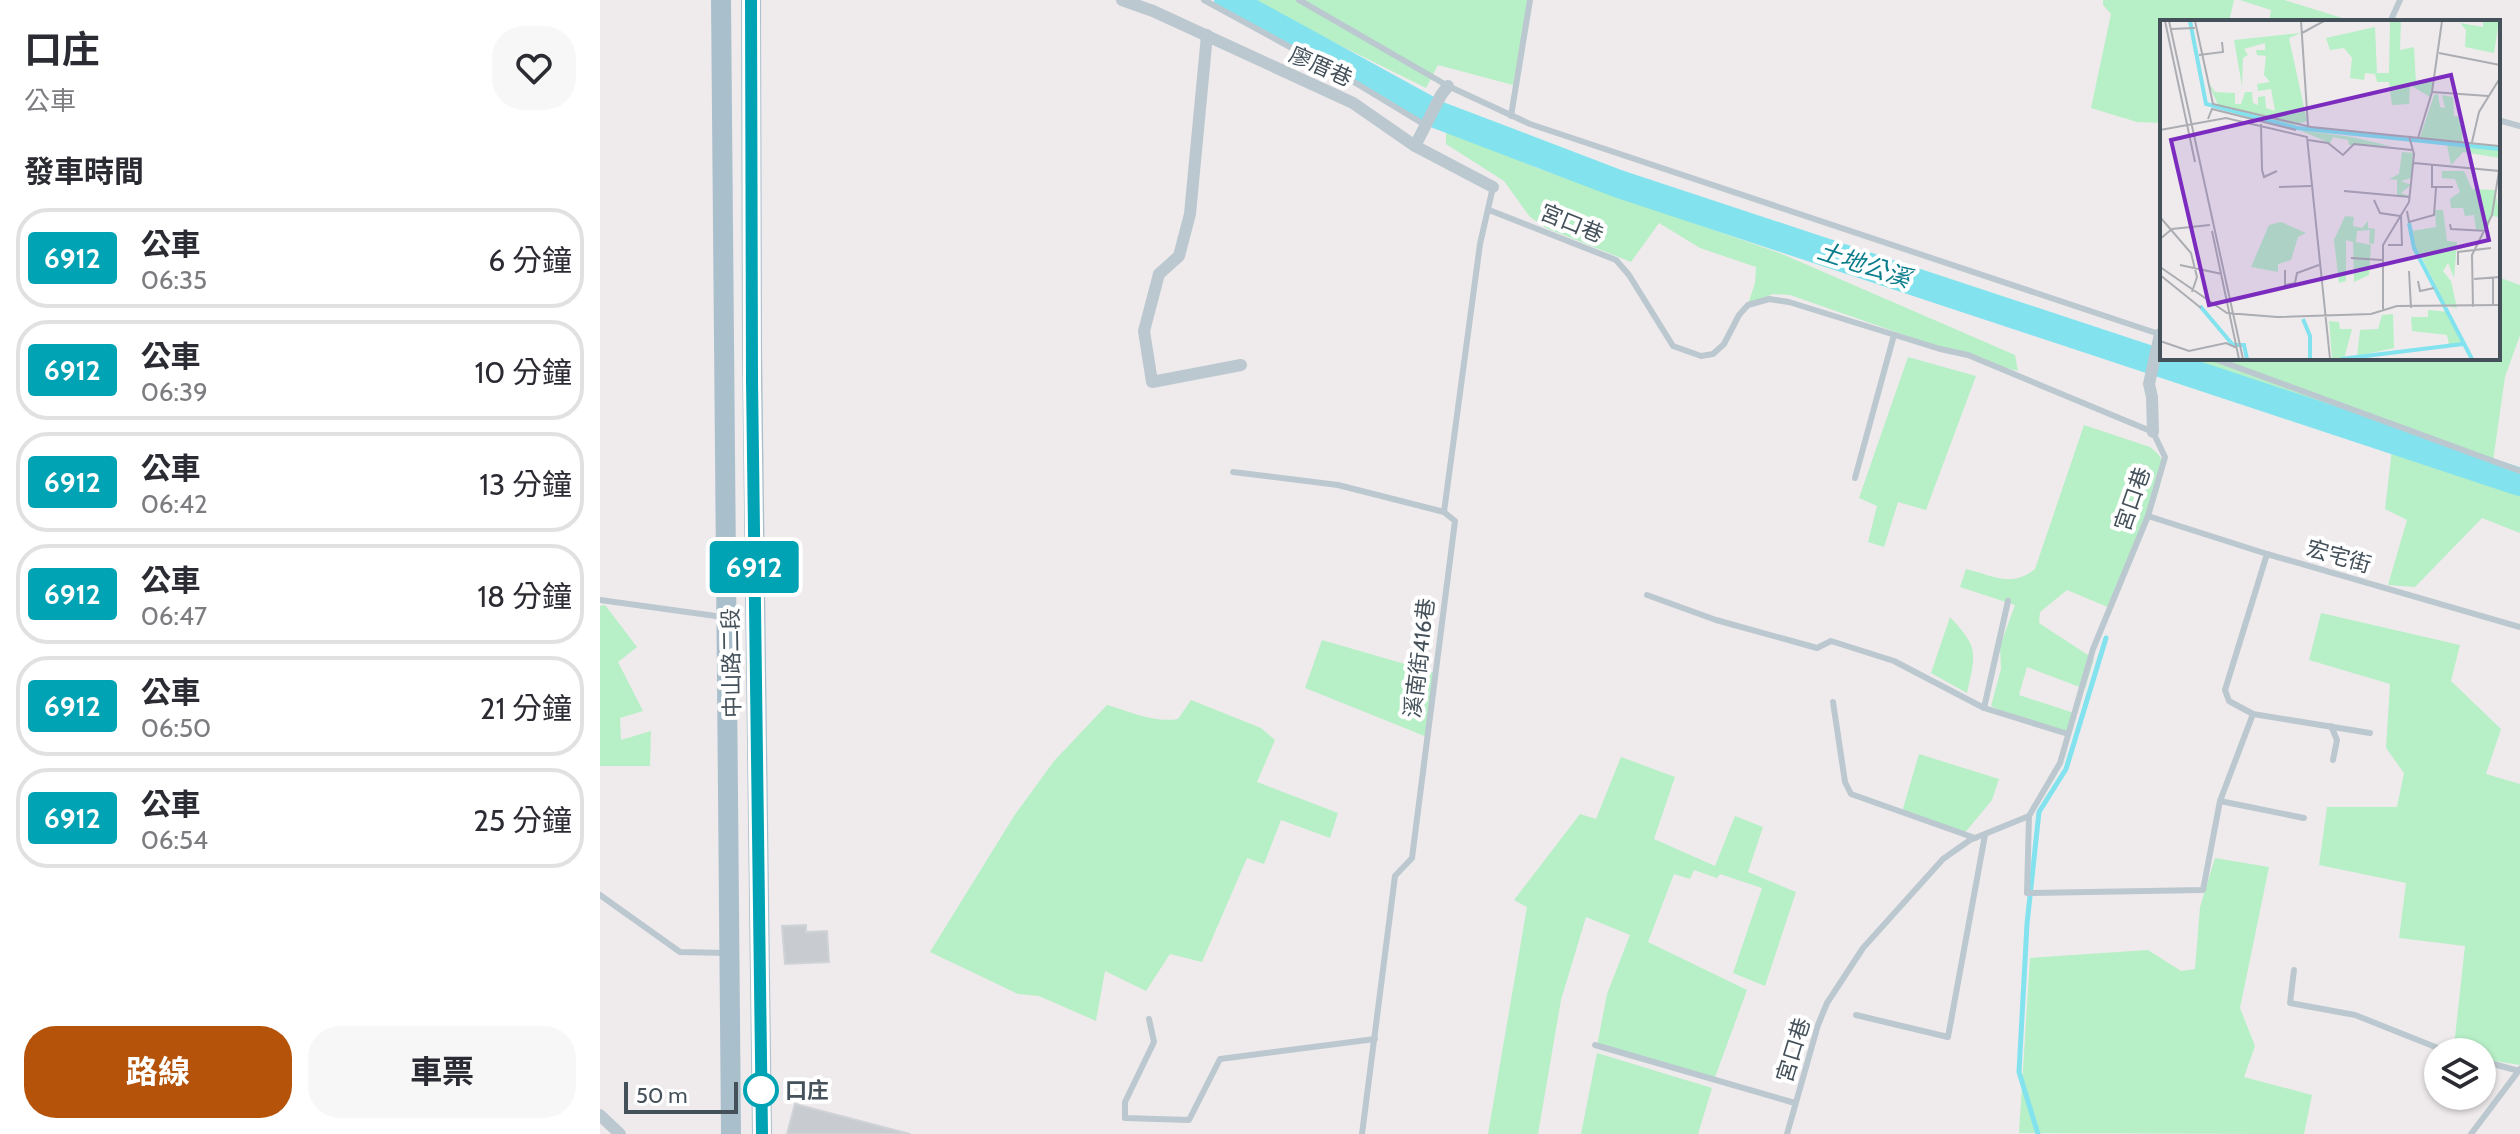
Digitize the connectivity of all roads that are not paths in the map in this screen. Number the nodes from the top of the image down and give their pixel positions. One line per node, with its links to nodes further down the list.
1 (721, 0): 33 (main road, 中山路二段)
2 (751, 0): 61 (main road, 中山路二段)
3 (1122, 0): 9 (street, 廖厝巷)
4 (1204, 0): 13 (lane)
5 (1299, 0): 10 (lane)
6 (1530, 0): 11 (lane)
7 (2400, 0): 8 (lane)
8 (2391, 20)
9 (1207, 35): 15 (street, 廖厝巷); 22 (street)
10 (1445, 90): 11 (lane); 13 (street)
11 (1511, 116): 18 (lane)
12 (2500, 121): 14 (lane)
13 (1425, 125): 15 (street)
14 (2520, 126)
15 (1415, 146): 16 (street, 廖厝巷)
16 (1493, 187): 17 (lane, 溪南街416巷)
17 (1489, 210): 19 (lane, 宮口巷); 27 (lane, 溪南街416巷)
18 (2160, 334)
19 (1894, 335): 23 (lane, 宮口巷); 26 (lane)
20 (2160, 338): 23 (street)
21 (2217, 360): 24 (lane)
22 (1241, 365)
23 (2153, 432): 28 (lane, 宮口巷)
24 (2520, 471)
25 (1233, 472): 27 (lane)
26 (1855, 478)
27 (1444, 512): 52 (lane, 溪南街416巷)
28 (2148, 516): 29 (lane, 宏宅街); 40 (lane, 宮口巷)
29 (2267, 554): 34 (lane, 宏宅街); 37 (lane)
30 (1647, 595): 36 (lane)
31 (600, 600): 33 (lane)
32 (2008, 601): 36 (lane)
33 (727, 617): 48 (main road, 中山路二段)
34 (2520, 627)
35 (1833, 702): 46 (lane)
36 (1984, 708): 40 (lane)
37 (2253, 714): 38 (lane); 42 (lane)
38 (2331, 726): 39 (lane); 41 (lane)
39 (2370, 733)
40 (2068, 734): 43 (lane, 宮口巷)
41 (2333, 760)
42 (2220, 801): 43 (lane); 44 (lane)
43 (2029, 816): 45 (lane, 宮口巷)
44 (2304, 818)
45 (1985, 834): 46 (lane, 宮口巷); 50 (lane)
46 (1975, 838): 57 (lane, 宮口巷)
47 (600, 895): 48 (lane)
48 (730, 954): 60 (main road, 中山路二段)
49 (2294, 970): 53 (lane)
50 (1856, 1015)
51 (1149, 1019): 52 (lane)
52 (1375, 1039): 62 (lane, 溪南街416巷)
53 (2424, 1042)
54 (1595, 1045): 57 (lane)
55 (2496, 1064): 56 (lane)
56 (2520, 1070): 64 (lane)
57 (1795, 1103): 63 (lane, 宮口巷)
58 (600, 1115): 59 (street)
59 (620, 1134)
60 (731, 1134)
61 (762, 1134)
62 (1362, 1134)
63 (1787, 1134)
64 (2471, 1134)

